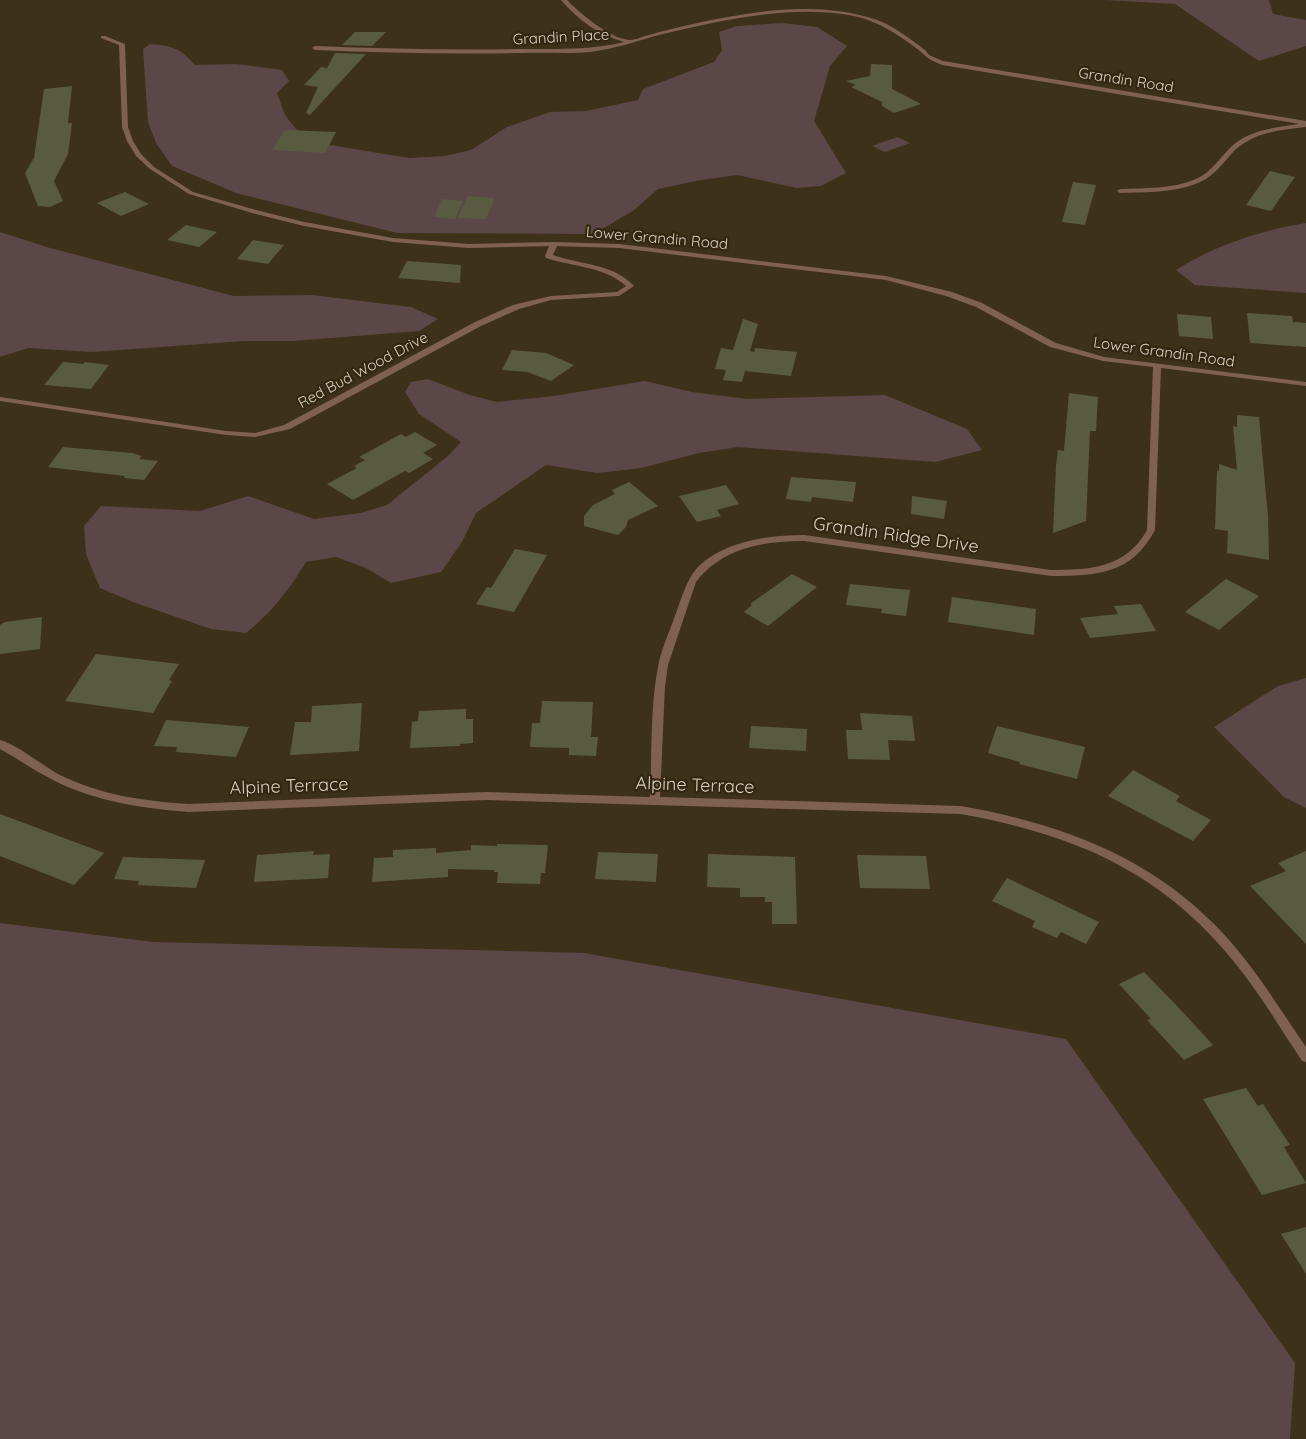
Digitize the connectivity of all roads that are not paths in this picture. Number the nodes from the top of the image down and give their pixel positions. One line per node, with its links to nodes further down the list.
1 (564, 0): 3 (street)
2 (104, 37): 8 (street, Lower Grandin Road)
3 (632, 43): 4 (street, Grandin Place); 5 (street, Grandin Place)
4 (314, 48)
5 (942, 63): 6 (street, Grandin Road)
6 (1306, 124): 7 (street)
7 (1120, 191)
8 (554, 244): 9 (street, Lower Grandin Road); 11 (street, Red Bud Wood Drive)
9 (1157, 366): 10 (street, Lower Grandin Road); 13 (street, Grandin Ridge Drive)
10 (1306, 384)
11 (0, 399)
12 (0, 744): 13 (street, Alpine Terrace)
13 (655, 801): 14 (street, Alpine Terrace)
14 (1306, 1057)

